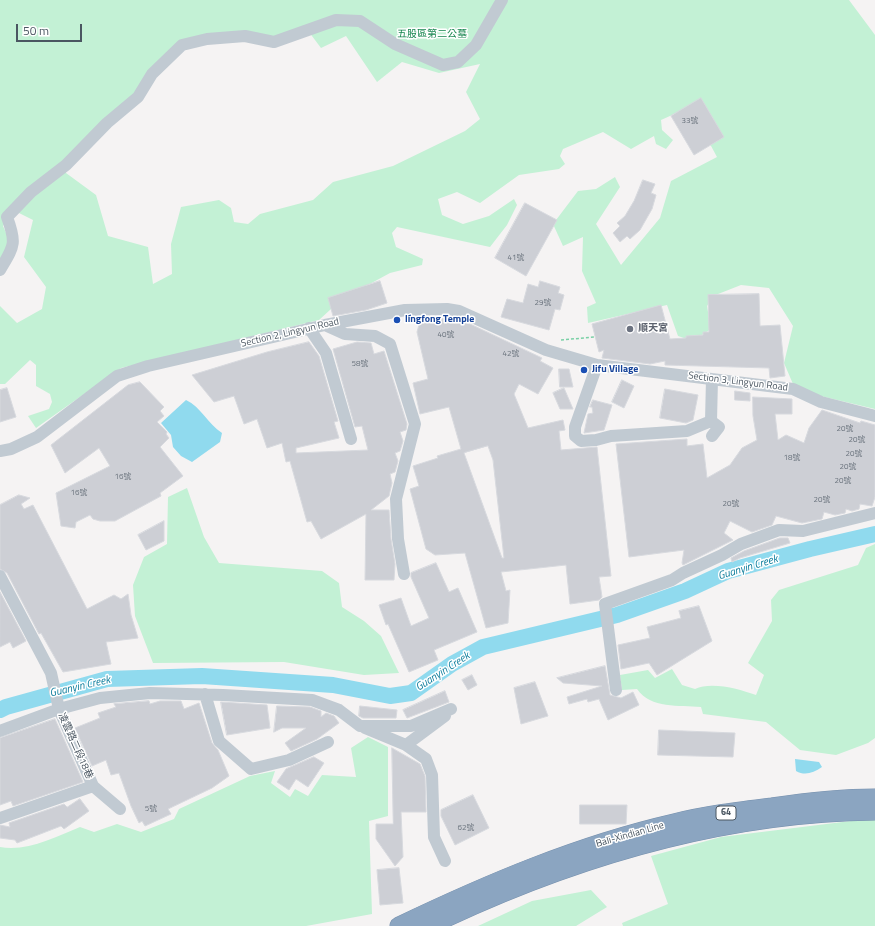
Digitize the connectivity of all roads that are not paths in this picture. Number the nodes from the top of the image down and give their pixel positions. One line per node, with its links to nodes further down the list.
1 (502, 0): 2 (street)
2 (4, 219): 3 (street)
3 (0, 270)
4 (325, 325): 5 (street, Section 2, Lingyun Road); 6 (street, Section 2, Lingyun Road); 14 (street)
5 (309, 328): 11 (street); 12 (street, Section 2, Lingyun Road)
6 (597, 365): 7 (street, Section 3, Lingyun Road); 9 (street)
7 (712, 379): 8 (street, Section 3, Lingyun Road); 9 (street)
8 (875, 416)
9 (712, 421): 10 (street)
10 (712, 436)
11 (351, 439)
12 (0, 451)
13 (875, 513): 16 (street)
14 (404, 574)
15 (0, 576): 18 (street)
16 (616, 690)
17 (205, 694): 18 (street); 19 (street); 21 (street)
18 (59, 709): 20 (street, 凌雲路二段18巷); 23 (street, 凌雲路二段18巷)
19 (360, 726): 22 (street); 22 (street)
20 (0, 731)
21 (328, 742)
22 (406, 745): 29 (street)
23 (93, 786): 25 (street, 凌雲路二段18巷); 27 (street)
24 (875, 798): 28 (highway, Bali-Xindian Line / 64)
25 (120, 809)
26 (875, 811): 28 (highway, Bali-Xindian Line / 64)
27 (0, 818)
28 (583, 856): 30 (highway, Bali-Xindian Line / 64)
29 (445, 861)
30 (517, 880): 31 (highway, Bali-Xindian Line / 64); 32 (highway, Bali-Xindian Line / 64)
31 (399, 926)
32 (429, 926)

